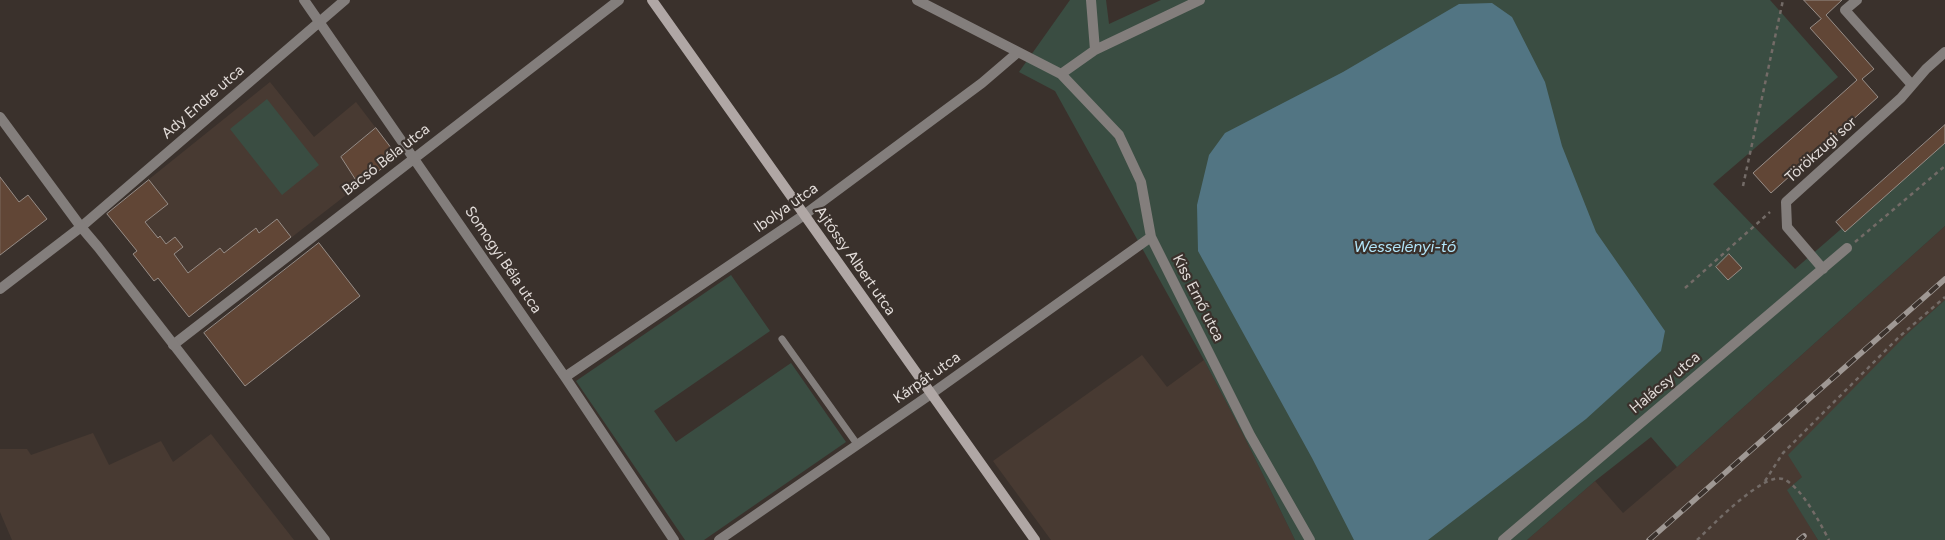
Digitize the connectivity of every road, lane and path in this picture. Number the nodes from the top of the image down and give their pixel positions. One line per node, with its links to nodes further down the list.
1 (304, 0): 10 (street, Somogyi Béla utca)
2 (345, 0): 10 (street, Ady Endre utca)
3 (619, 0): 17 (street, Bacsó Béla utca)
4 (652, 0): 21 (main road, Ajtóssy Albert utca)
5 (917, 0): 13 (street)
6 (1091, 0): 11 (street)
7 (1200, 0): 11 (street)
8 (1783, 0): 19 (path)
9 (1857, 0): 15 (street)
10 (318, 22): 17 (street, Somogyi Béla utca); 22 (street, Ady Endre utca)
11 (1095, 50): 14 (street)
12 (1945, 52): 15 (street, Törökzugi sor)
13 (1017, 53): 14 (street); 21 (street, Ibolya utca)
14 (1061, 74): 23 (street, Kiss Ernő utca)
15 (1912, 85): 25 (street, Törökzugi sor)
16 (0, 116): 22 (street)
17 (414, 158): 30 (street, Bacsó Béla utca); 31 (street, Somogyi Béla utca)
18 (1945, 166): 24 (path)
19 (1743, 186)
20 (1770, 212): 26 (path)
21 (804, 215): 31 (street, Ibolya utca); 32 (main road, Ajtóssy Albert utca)
22 (81, 228): 27 (street, Ady Endre utca); 30 (street)
23 (1151, 238): 32 (street, Kárpát utca); 39 (street, Kiss Ernő utca)
24 (1847, 248): 25 (street, Halácsy utca)
25 (1823, 269): 40 (street, Halácsy utca)
26 (1685, 288)
27 (0, 289)
28 (1945, 297): 34 (path)
29 (782, 339): 33 (lane)
30 (173, 345): 35 (street)
31 (565, 377): 36 (street, Somogyi Béla utca)
32 (931, 394): 33 (street, Kárpát utca); 38 (main road, Ajtóssy Albert utca)
33 (857, 444): 37 (street, Kárpát utca)
34 (1765, 481): 41 (path); 42 (path)
35 (325, 540)
36 (674, 540)
37 (719, 540)
38 (1035, 540)
39 (1310, 540)
40 (1503, 540)
41 (1697, 540)
42 (1829, 540)

